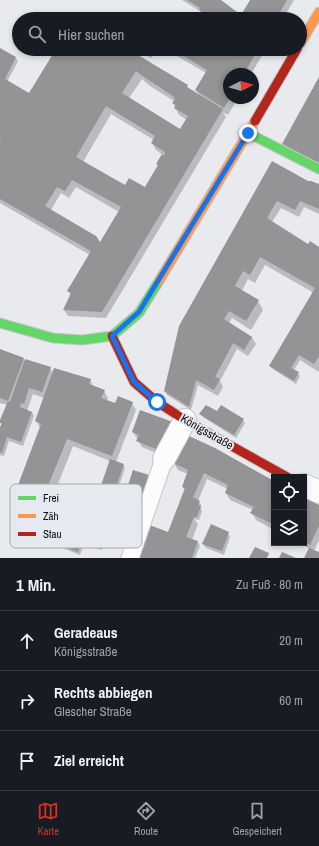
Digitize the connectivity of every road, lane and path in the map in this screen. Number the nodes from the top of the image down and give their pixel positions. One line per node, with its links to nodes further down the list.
1 (319, 12): 2 (street)
2 (307, 32)
3 (293, 56): 4 (street)
4 (248, 133): 5 (street); 7 (street)
5 (319, 168)
6 (0, 323): 7 (street)
7 (112, 336): 8 (street, Königsstraße)
8 (186, 420): 9 (street); 10 (street, Königsstraße)
9 (164, 459): 13 (lane)
10 (282, 474)
11 (307, 487): 12 (street)
12 (319, 492)
13 (142, 523)
14 (133, 548): 15 (lane)
15 (130, 558)

